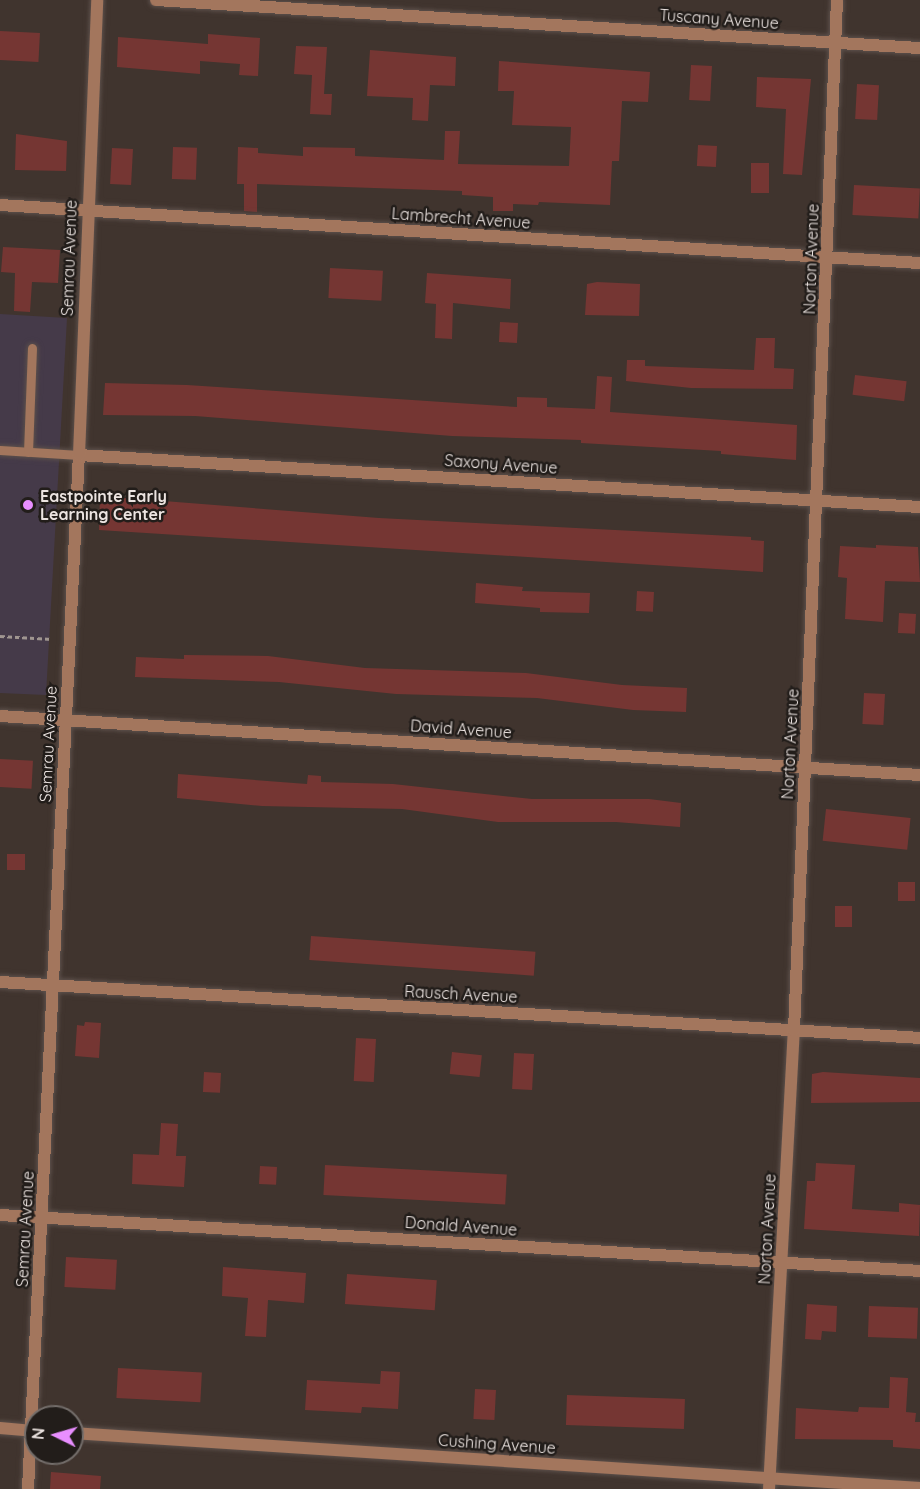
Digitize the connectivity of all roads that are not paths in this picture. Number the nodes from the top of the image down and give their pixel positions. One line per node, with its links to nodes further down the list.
1 (97, 0): 7 (street, Semrau Avenue)
2 (156, 0): 4 (street, Tuscany Avenue)
3 (837, 0): 4 (street, Norton Avenue)
4 (835, 43): 5 (street, Tuscany Avenue); 8 (street, Norton Avenue)
5 (920, 48)
6 (0, 205): 7 (street, Lambrecht Avenue)
7 (87, 211): 8 (street, Lambrecht Avenue); 13 (street, Semrau Avenue)
8 (828, 258): 9 (street, Lambrecht Avenue); 14 (street, Norton Avenue)
9 (920, 264)
10 (32, 348): 12 (lane)
11 (0, 450): 12 (lane)
12 (28, 452): 13 (lane)
13 (79, 455): 14 (street, Saxony Avenue); 17 (street, Semrau Avenue)
14 (818, 501): 15 (street, Saxony Avenue); 18 (street, Norton Avenue)
15 (920, 507)
16 (0, 716): 17 (street, David Avenue)
17 (66, 720): 18 (street, David Avenue); 21 (street, Semrau Avenue)
18 (805, 768): 19 (street, David Avenue); 22 (street, Norton Avenue)
19 (920, 775)
20 (0, 982): 21 (street, Rausch Avenue)
21 (54, 986): 22 (street, Rausch Avenue); 25 (street, Semrau Avenue)
22 (794, 1030): 23 (street, Rausch Avenue); 26 (street, Norton Avenue)
23 (920, 1038)
24 (0, 1215): 25 (street, Donald Avenue)
25 (42, 1217): 26 (street, Donald Avenue); 28 (street, Semrau Avenue)
26 (782, 1263): 27 (street, Donald Avenue); 33 (street, Norton Avenue)
27 (920, 1271)
28 (35, 1405)
29 (0, 1428): 30 (street)
30 (24, 1429)
31 (84, 1434): 33 (street, Cushing Avenue)
32 (30, 1465): 35 (street, Semrau Avenue)
33 (769, 1484): 34 (street, Cushing Avenue)
34 (920, 1488)
35 (28, 1489)

